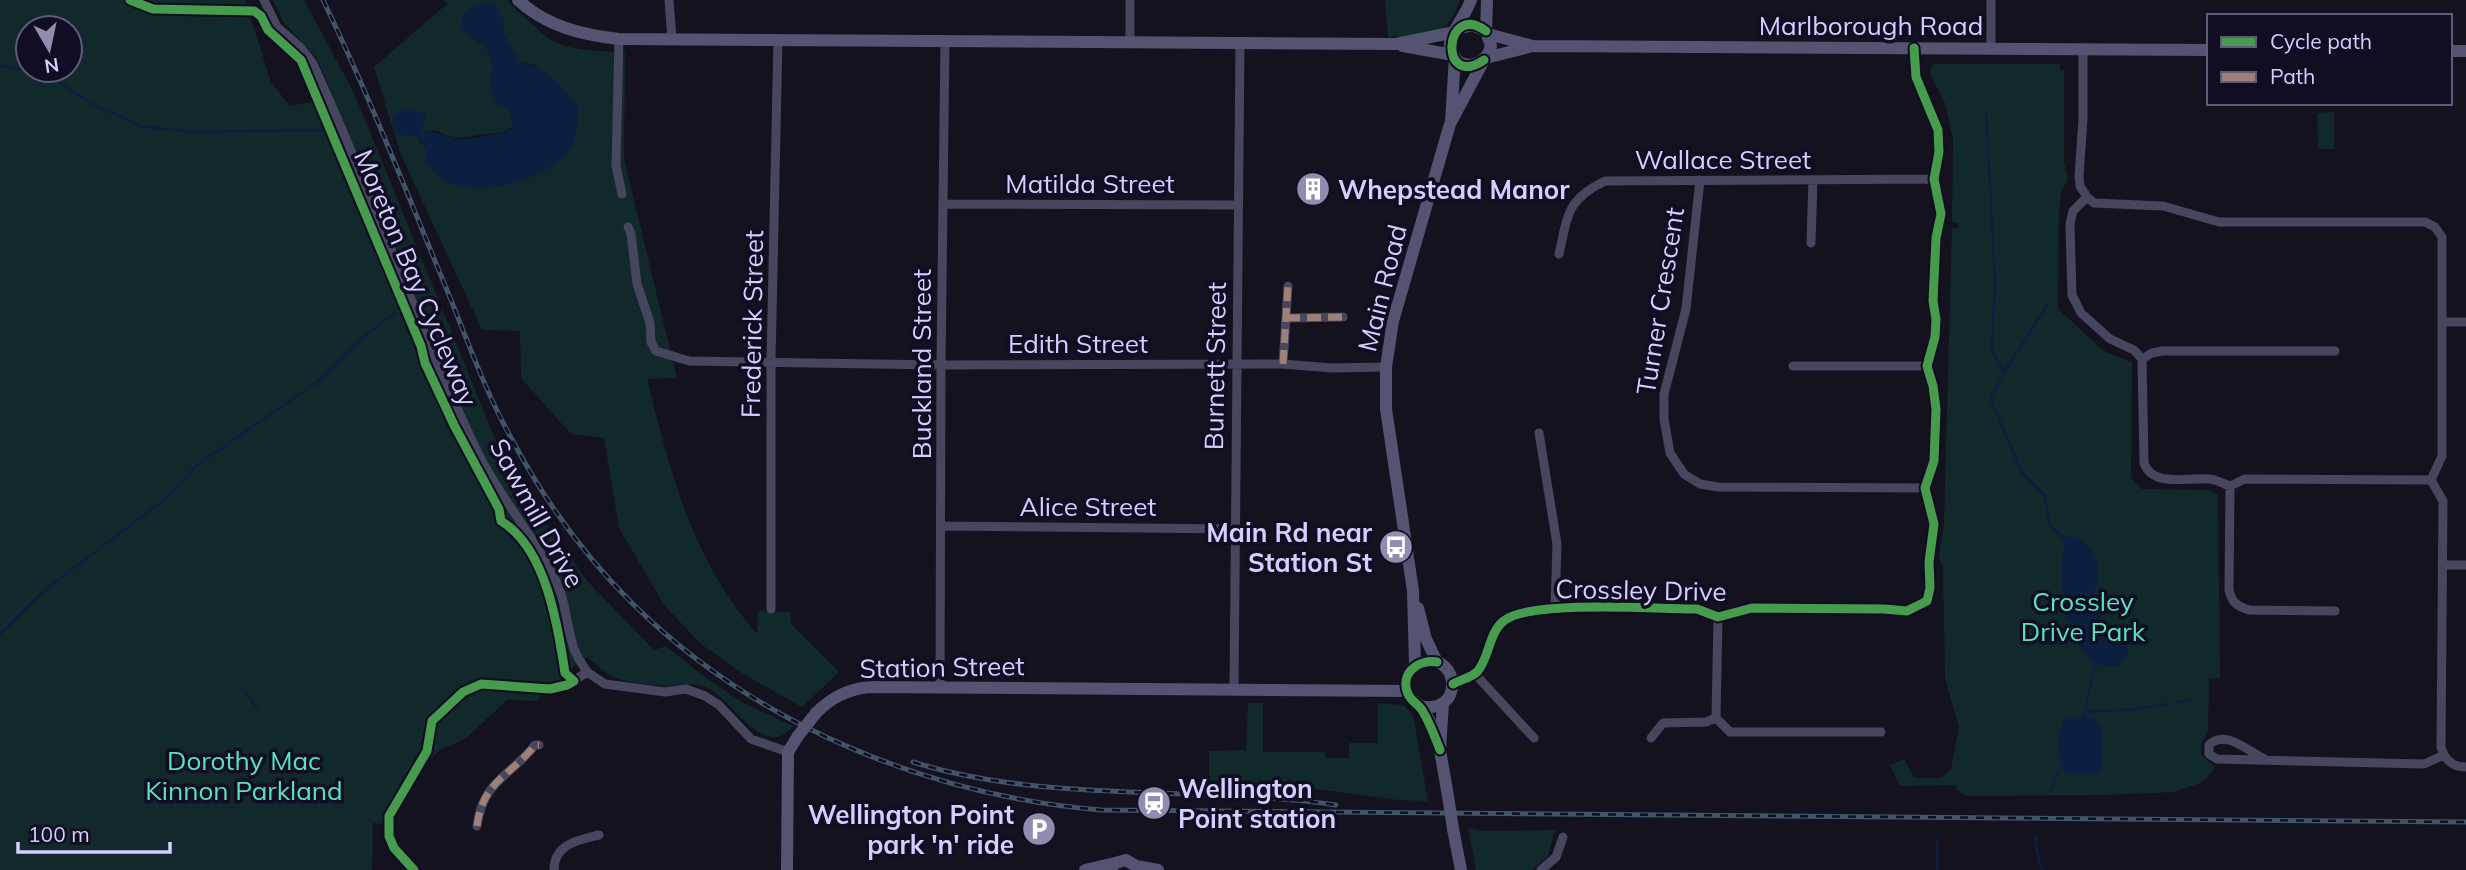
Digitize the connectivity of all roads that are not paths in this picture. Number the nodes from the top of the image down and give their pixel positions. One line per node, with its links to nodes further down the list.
1 (264, 0): 64 (street, Sawmill Drive)
2 (518, 0): 10 (street)
3 (669, 0): 11 (street)
4 (1130, 0): 14 (street)
5 (1471, 0): 8 (street)
6 (1487, 0): 9 (street)
7 (1991, 0): 19 (street)
8 (1456, 31): 9 (street); 16 (street); 22 (street)
9 (1487, 33): 17 (street, Marlborough Road); 23 (street)
10 (619, 39): 11 (street); 28 (street)
11 (672, 39): 12 (street)
12 (778, 39): 13 (street); 42 (street, Frederick Street)
13 (945, 41): 14 (street); 30 (street, Buckland Street)
14 (1130, 41): 15 (street)
15 (1240, 43): 16 (street); 31 (street, Burnett Street)
16 (1396, 44): 22 (street)
17 (1533, 46): 18 (street, Marlborough Road); 23 (street, Marlborough Road)
18 (1914, 48): 19 (street, Marlborough Road); 25 (street, Crossley Drive)
19 (1991, 48): 20 (street, Marlborough Road)
20 (2083, 49): 21 (street, Marlborough Road); 29 (street)
21 (2207, 50)
22 (1454, 56): 23 (street); 24 (street, Main Road)
23 (1485, 59): 24 (street, Main Road)
24 (1450, 124): 48 (street, Main Road)
25 (1934, 179): 27 (street, Wallace Street); 47 (street, Crossley Drive)
26 (1700, 180): 27 (street, Wallace Street); 34 (street, Wallace Street); 52 (street, Turner Crescent)
27 (1813, 180): 33 (street)
28 (622, 194)
29 (2087, 197): 38 (street); 41 (street)
30 (943, 204): 31 (street, Matilda Street); 45 (street, Buckland Street)
31 (1238, 205): 43 (street, Burnett Street)
32 (628, 227): 42 (street, Edith Street)
33 (1811, 243)
34 (1559, 254)
35 (1288, 286): 37 (street)
36 (1343, 317): 37 (street)
37 (1286, 318): 44 (street)
38 (2443, 322): 39 (street); 50 (street)
39 (2466, 322)
40 (2335, 351): 41 (street)
41 (2142, 359): 51 (street)
42 (771, 360): 45 (street, Edith Street); 59 (street, Frederick Street)
43 (1237, 364): 44 (street, Edith Street); 45 (street, Edith Street); 54 (street, Burnett Street)
44 (1283, 364): 48 (street, Edith Street)
45 (941, 365): 53 (street, Buckland Street)
46 (1793, 366): 47 (street)
47 (1927, 366): 52 (street, Crossley Drive)
48 (1386, 367): 57 (street, Main Road)
49 (1539, 433): 58 (street)
50 (2431, 480): 51 (street); 55 (street)
51 (2230, 485): 60 (street)
52 (1926, 488): 61 (street, Crossley Drive)
53 (941, 526): 54 (street, Alice Street); 68 (street, Buckland Street)
54 (1235, 528): 69 (street, Burnett Street)
55 (2442, 565): 56 (street); 80 (street)
56 (2466, 565)
57 (1413, 591): 62 (street, Main Road); 63 (street, Main Road)
58 (1555, 608): 61 (street, Crossley Drive); 65 (street, Crossley Drive)
59 (771, 610)
60 (2335, 611)
61 (1718, 617): 73 (street)
62 (1437, 663): 63 (street); 66 (street, Main Road)
63 (1415, 666): 70 (street, Main Road)
64 (587, 671): 67 (street); 79 (street)
65 (1475, 674): 66 (street); 75 (street)
66 (1453, 684): 71 (street)
67 (537, 687)
68 (940, 688): 69 (street, Station Street); 79 (street, Station Street, bridge)
69 (1234, 689): 70 (street, Station Street)
70 (1407, 691): 72 (street)
71 (1443, 703): 72 (street); 78 (street)
72 (1420, 706): 78 (street)
73 (1716, 718): 74 (street); 76 (street)
74 (1881, 732)
75 (1534, 738)
76 (1651, 738)
77 (539, 745): 83 (street)
78 (1440, 750): 92 (street, bridge)
79 (788, 752): 89 (street)
80 (2444, 755): 81 (street); 82 (street)
81 (2266, 759): 81 (street)
82 (2466, 767)
83 (477, 826)
84 (599, 835): 88 (street)
85 (1563, 838): 93 (street)
86 (1113, 867): 87 (street); 90 (street)
87 (1137, 868): 91 (street)
88 (554, 870)
89 (787, 870)
90 (1085, 870)
91 (1158, 870)
92 (1461, 870)
93 (1541, 870)

